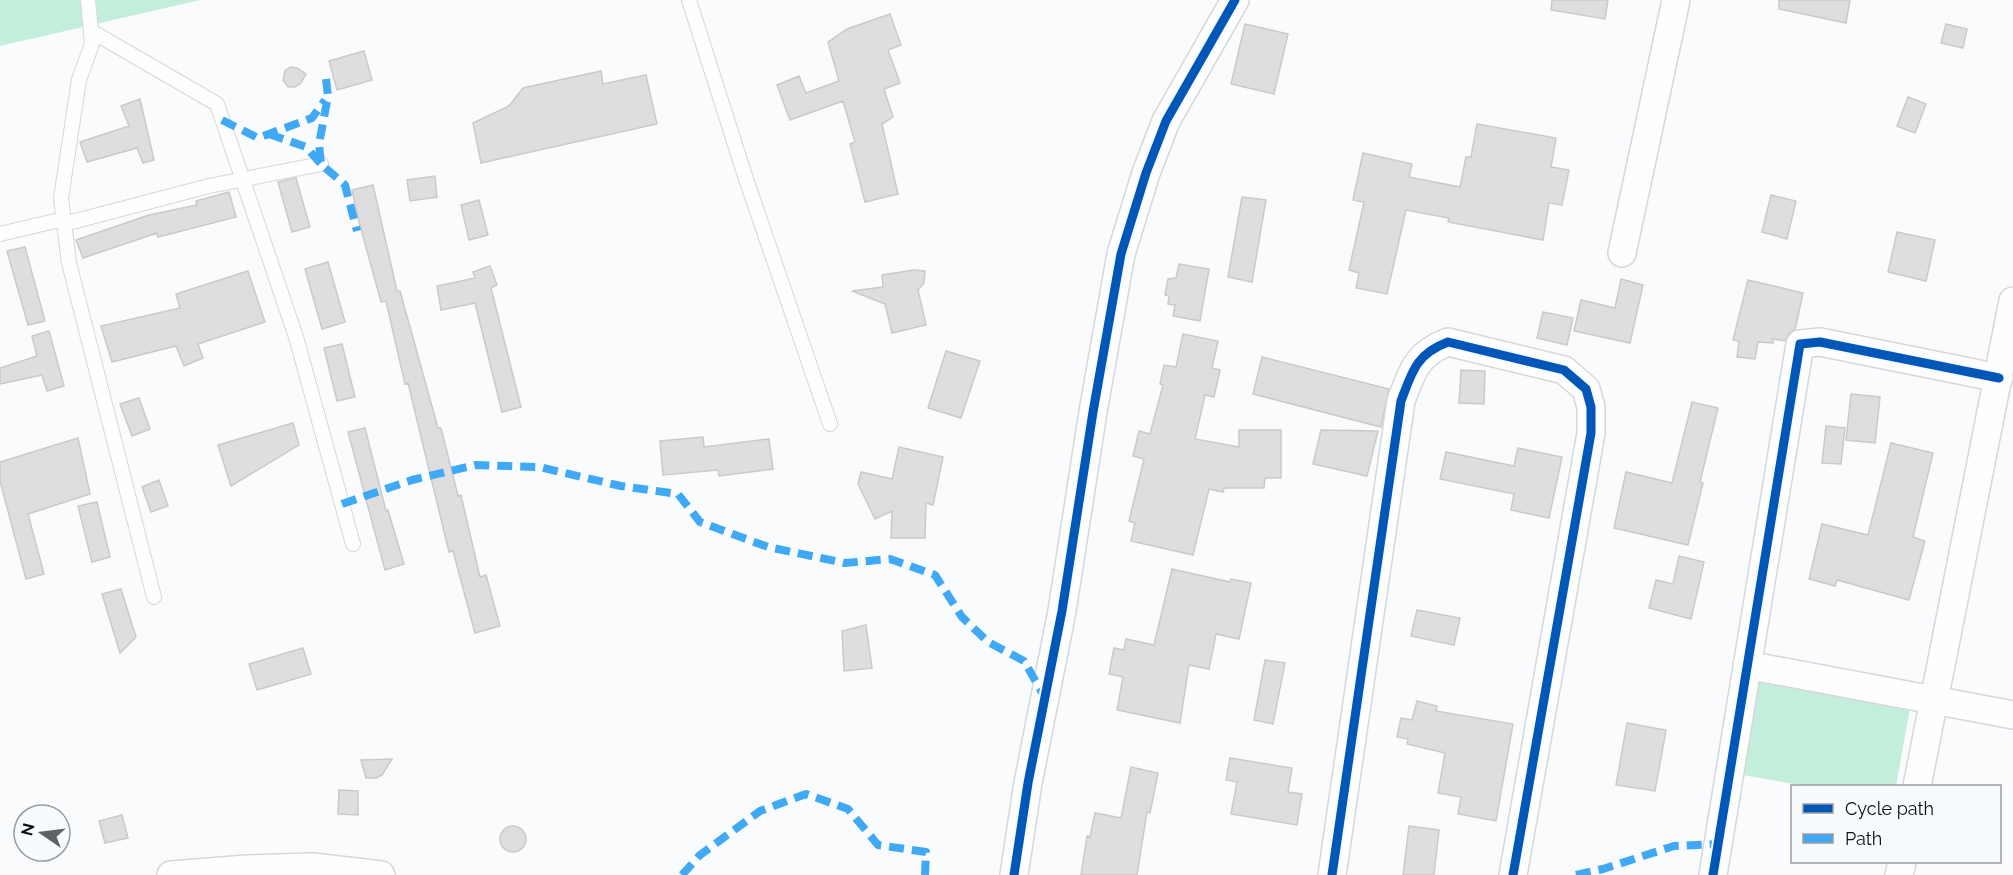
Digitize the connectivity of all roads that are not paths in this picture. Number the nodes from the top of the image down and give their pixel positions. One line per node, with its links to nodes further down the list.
1 (88, 0): 5 (lane)
2 (689, 0): 13 (lane)
3 (1235, 0): 22 (street)
4 (1676, 0): 10 (street)
5 (91, 31): 7 (lane); 8 (lane)
6 (321, 164): 7 (lane)
7 (242, 181): 8 (lane); 14 (lane)
8 (64, 222): 9 (lane); 15 (lane)
9 (0, 234)
10 (1623, 254)
11 (2013, 301): 12 (street)
12 (1999, 378): 16 (street); 17 (street)
13 (830, 424)
14 (353, 544)
15 (154, 597)
16 (1747, 665): 17 (street); 25 (street)
17 (1934, 700): 18 (street); 19 (street)
18 (2013, 715)
19 (1917, 785)
20 (171, 875): 21 (street)
21 (381, 875)
22 (1014, 875)
23 (1332, 875): 24 (street)
24 (1513, 875)
25 (1713, 875)

